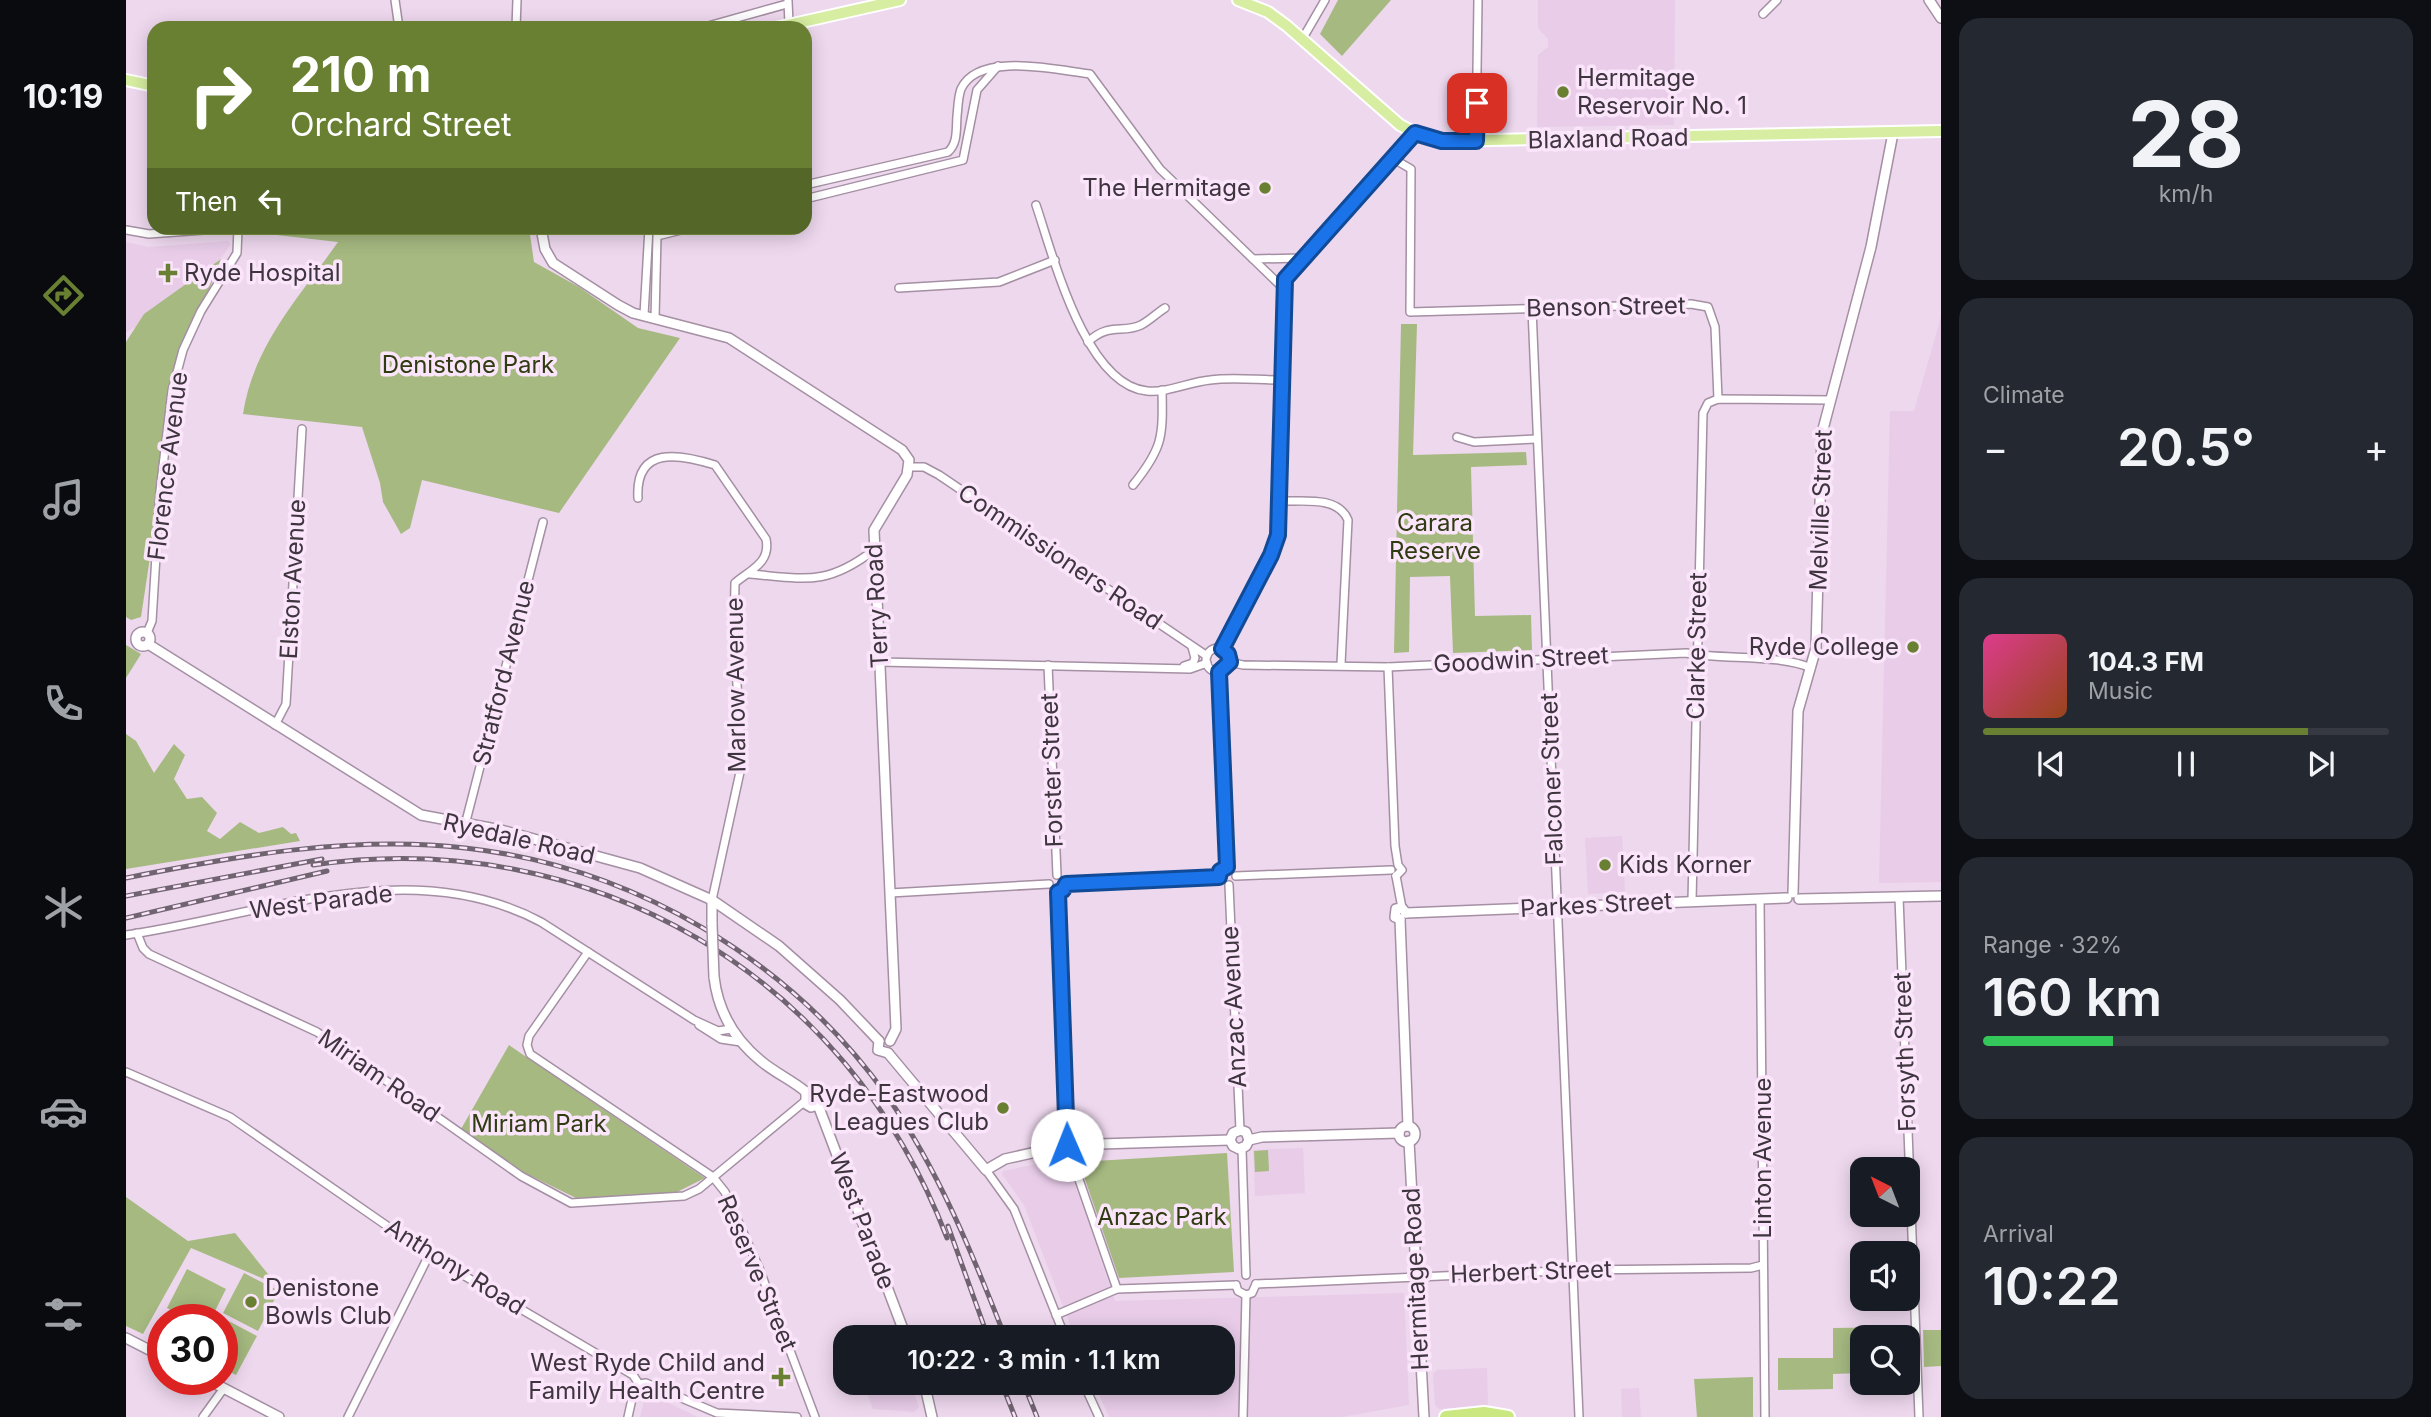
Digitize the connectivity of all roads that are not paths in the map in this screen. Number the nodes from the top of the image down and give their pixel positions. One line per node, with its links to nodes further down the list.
1 (395, 0): 12 (street)
2 (517, 0): 13 (street)
3 (900, 0): 16 (main road)
4 (1238, 0): 17 (main road, Blaxland Road)
5 (1325, 0): 17 (street)
6 (1478, 0): 24 (street)
7 (1777, 0): 10 (street)
8 (1929, 0): 11 (street)
9 (787, 2): 14 (street); 15 (street)
10 (1763, 14)
11 (1941, 18)
12 (398, 21)
13 (516, 21)
14 (724, 21)
15 (789, 21)
16 (803, 21)
17 (1303, 38): 22 (main road, Blaxland Road)
18 (998, 66): 26 (street); 27 (street); 36 (street)
19 (126, 80): 20 (main road)
20 (147, 84)
21 (1941, 131): 23 (main road, Blaxland Road)
22 (1415, 133): 24 (main road, Blaxland Road); 25 (street)
23 (1893, 133): 24 (main road, Blaxland Road); 48 (street, Melville Street)
24 (1476, 141)
25 (1392, 158): 35 (street); 41 (street, Benson Street)
26 (812, 183)
27 (812, 197)
28 (1035, 205): 37 (street)
29 (126, 230): 30 (street)
30 (147, 234)
31 (238, 235): 60 (street, Florence Avenue)
32 (542, 235): 42 (street)
33 (649, 235): 42 (street)
34 (661, 235): 43 (street)
35 (1302, 258): 36 (street); 39 (street)
36 (1253, 259): 39 (street)
37 (1055, 260): 38 (street); 44 (street)
38 (899, 288)
39 (1283, 288): 45 (street)
40 (1165, 308): 44 (street)
41 (1532, 309): 47 (street, Benson Street); 51 (street, Falconer Street)
42 (644, 315): 43 (street)
43 (655, 318): 52 (street)
44 (1088, 342): 46 (street)
45 (1280, 380): 46 (street); 55 (street)
46 (1162, 390): 53 (street)
47 (1718, 399): 48 (street); 63 (street, Clarke Street)
48 (1829, 400): 72 (street, Melville Street)
49 (302, 429): 74 (street, Elston Avenue)
50 (1457, 437): 51 (street)
51 (1538, 439): 64 (street, Falconer Street)
52 (910, 467): 57 (street, Terry Road); 61 (street, Commissioners Road)
53 (1133, 485)
54 (638, 498): 58 (street, Marlow Avenue)
55 (1278, 501): 62 (street); 68 (street)
56 (543, 522): 75 (street, Stratford Avenue)
57 (874, 550): 58 (street); 66 (street, Terry Road)
58 (750, 574): 89 (street, Marlow Avenue)
59 (126, 631): 60 (street)
60 (148, 639): 74 (street, Ryedale Road)
61 (1191, 646): 65 (street, Commissioners Road); 70 (street)
62 (1222, 649): 65 (street); 67 (street)
63 (1697, 655): 64 (street, Goodwin Street); 72 (street, Goodwin Street); 91 (street, Clarke Street)
64 (1547, 658): 71 (street, Goodwin Street); 92 (street, Falconer Street)
65 (1207, 659): 70 (street); 73 (street)
66 (880, 662): 69 (street); 85 (street, Terry Road)
67 (1230, 662): 68 (street, Goodwin Street); 73 (street)
68 (1341, 664): 71 (street, Goodwin Street)
69 (1048, 665): 70 (street); 78 (street, Forster Street)
70 (1173, 667)
71 (1388, 667): 77 (street)
72 (1811, 668): 87 (street, Melville Street)
73 (1219, 672): 76 (street)
74 (275, 725): 75 (street, Ryedale Road)
75 (465, 825): 89 (street, Ryedale Road)
76 (1227, 867): 79 (street); 80 (street)
77 (1395, 870): 79 (street); 93 (street)
78 (1057, 876): 81 (street); 82 (street)
79 (1236, 876): 83 (street)
80 (1219, 877): 82 (street); 83 (street)
81 (1049, 884): 84 (street); 85 (street)
82 (1066, 884): 84 (street)
83 (1229, 885): 106 (street, Anzac Avenue)
84 (1058, 892): 111 (street)
85 (890, 893): 101 (street, Terry Road)
86 (1941, 896): 88 (street, Parkes Street)
87 (1793, 897): 88 (street, Parkes Street); 90 (street, Parkes Street)
88 (1899, 897): 148 (street, Forsyth Street)
89 (712, 900): 94 (street, Ryedale Road); 95 (street, Marlow Avenue)
90 (1760, 900): 91 (street, Parkes Street); 116 (street, Linton Avenue)
91 (1692, 901): 92 (street, Parkes Street)
92 (1557, 906): 93 (street, Parkes Street); 117 (street, Falconer Street)
93 (1403, 913): 105 (street)
94 (734, 914): 95 (street); 101 (street, Ryedale Road)
95 (712, 924): 100 (street, Marlow Avenue, bridge)
96 (137, 933): 97 (street, West Parade); 98 (street, West Parade); 114 (street, Miriam Road)
97 (126, 935)
98 (589, 952): 99 (street, West Parade); 114 (street, Reserve Street)
99 (694, 1020): 100 (street, West Parade); 100 (street, West Parade)
100 (736, 1035): 103 (street, West Parade)
101 (884, 1041): 113 (street, Terry Road)
102 (126, 1072): 115 (street, Anthony Road)
103 (805, 1097): 104 (street); 104 (street); 114 (street, Miriam Road)
104 (818, 1105): 125 (street, West Parade)
105 (1408, 1126): 107 (street); 110 (street, Hermitage Road)
106 (1240, 1130): 108 (street); 109 (street)
107 (1399, 1133): 109 (street); 110 (street)
108 (1230, 1140): 111 (street); 112 (street)
109 (1249, 1140): 112 (street)
110 (1409, 1141): 119 (street, Hermitage Road)
111 (1067, 1145): 113 (street); 122 (street)
112 (1242, 1149): 118 (street)
113 (986, 1170): 124 (street)
114 (713, 1177): 139 (street, Reserve Street)
115 (429, 1255): 129 (street, Anthony Road); 136 (street)
116 (1763, 1265): 117 (street, Herbert Street); 147 (street, Linton Avenue)
117 (1574, 1270): 119 (street, Herbert Street); 146 (street, Falconer Street)
118 (1246, 1275): 120 (street); 121 (street)
119 (1417, 1277): 120 (street, Herbert Street); 143 (street, Hermitage Road)
120 (1256, 1284): 123 (street)
121 (1236, 1285): 122 (street); 123 (street)
122 (1116, 1289): 124 (street)
123 (1247, 1295): 142 (street)
124 (1056, 1315): 126 (street)
125 (901, 1325)
126 (1060, 1325)
127 (126, 1338): 128 (street)
128 (147, 1349)
129 (639, 1384): 137 (street); 138 (street, Anthony Road)
130 (219, 1395): 134 (street)
131 (237, 1395): 135 (street)
132 (927, 1395): 140 (street)
133 (1089, 1395): 141 (street)
134 (203, 1417)
135 (279, 1417)
136 (348, 1417)
137 (628, 1417)
138 (797, 1417)
139 (815, 1417)
140 (932, 1417)
141 (1099, 1417)
142 (1243, 1417)
143 (1424, 1417)
144 (1446, 1417): 145 (highway)
145 (1508, 1417)
146 (1579, 1417)
147 (1765, 1417)
148 (1919, 1417)

